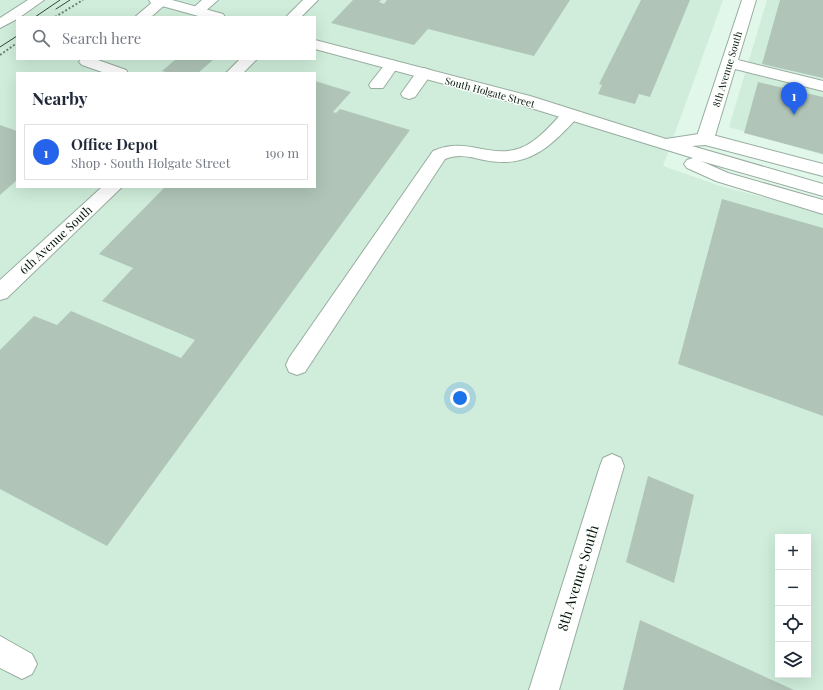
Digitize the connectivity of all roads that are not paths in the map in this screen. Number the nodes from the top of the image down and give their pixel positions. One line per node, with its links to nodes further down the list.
1 (37, 0): 10 (main road)
2 (211, 0): 6 (main road)
3 (311, 0): 9 (main road)
4 (749, 0): 14 (main road, 8th Avenue South)
5 (159, 1): 6 (main road); 7 (main road)
6 (197, 11): 8 (main road)
7 (143, 16)
8 (214, 16)
9 (294, 16)
10 (0, 24)
11 (316, 44): 15 (main road, South Holgate Street)
12 (89, 60): 16 (main road)
13 (248, 60): 17 (main road)
14 (729, 63): 20 (main road); 23 (main road, 8th Avenue South)
15 (392, 65): 18 (main road, South Holgate Street); 19 (main road)
16 (117, 72)
17 (235, 72)
18 (424, 74): 21 (main road); 22 (main road, South Holgate Street)
19 (377, 84)
20 (823, 86)
21 (409, 94)
22 (570, 115): 24 (main road, South Holgate Street); 30 (main road)
23 (705, 138): 24 (main road, South Holgate Street); 25 (main road, South Holgate Street)
24 (664, 144): 27 (main road, South Holgate Street); 28 (main road, South Holgate Street)
25 (823, 170)
26 (112, 188): 29 (main road, 6th Avenue South)
27 (823, 190)
28 (823, 207)
29 (0, 292)
30 (297, 365)
31 (612, 466): 32 (main road, 8th Avenue South)
32 (544, 690)

